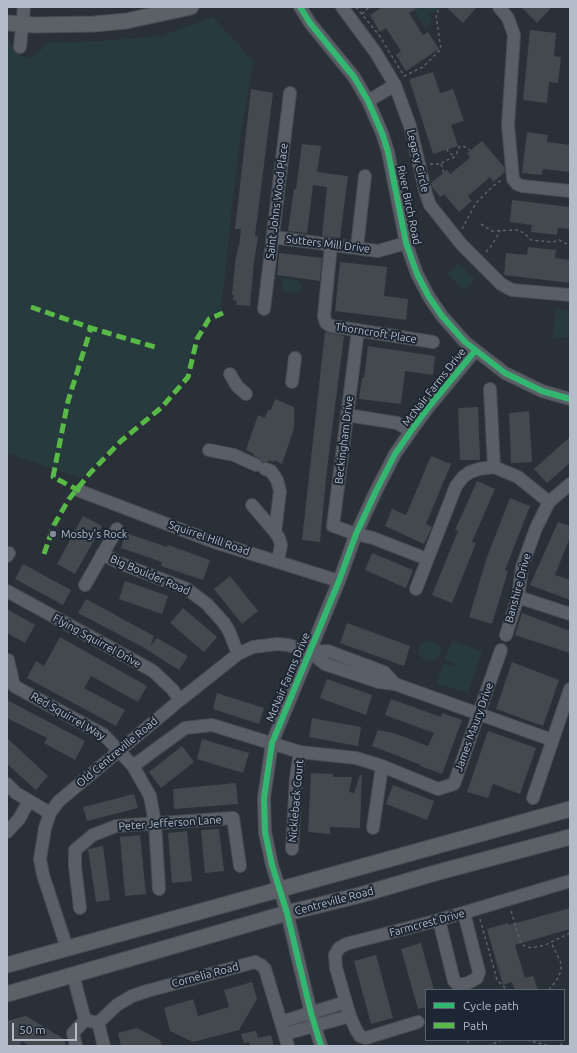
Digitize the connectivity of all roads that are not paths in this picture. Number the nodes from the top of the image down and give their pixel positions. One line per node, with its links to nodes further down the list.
1 (24, 7): 7 (street)
2 (191, 7): 7 (main road)
3 (300, 7): 11 (street, River Birch Road)
4 (342, 7): 9 (street, Legacy Circle)
5 (499, 7): 13 (street)
6 (7, 23): 7 (main road)
7 (22, 24): 8 (street)
8 (20, 47)
9 (395, 85): 11 (street); 18 (street, Legacy Circle)
10 (290, 92): 14 (street, Saint Johns Wood Place)
11 (368, 101): 15 (street, River Birch Road)
12 (365, 176): 17 (street)
13 (570, 191)
14 (273, 237): 16 (street, Sutters Mill Drive); 19 (street, Saint Johns Wood Place)
15 (406, 243): 17 (street, Sutters Mill Drive); 22 (street, River Birch Road)
16 (331, 245): 17 (street, Sutters Mill Drive); 20 (street, Thorncroft Place)
17 (357, 247)
18 (570, 295)
19 (264, 309)
20 (358, 330): 21 (street, Thorncroft Place); 29 (street, Beckingham Drive)
21 (433, 342)
22 (475, 351): 28 (street, River Birch Road); 30 (street, McNair Farms Drive)
23 (295, 358): 25 (street)
24 (230, 374): 27 (street)
25 (292, 382)
26 (490, 389): 32 (street)
27 (246, 394)
28 (570, 400)
29 (346, 415): 30 (street); 39 (street, Beckingham Drive)
30 (411, 431): 39 (street, McNair Farms Drive)
31 (209, 450): 38 (street)
32 (494, 467): 35 (street); 41 (street)
33 (570, 484): 35 (street, Banshire Drive)
34 (80, 491): 42 (street, Squirrel Hill Road)
35 (549, 502): 47 (street, Banshire Drive)
36 (252, 505): 38 (street)
37 (117, 529): 40 (street, Big Boulder Road)
38 (275, 532): 42 (street)
39 (356, 534): 41 (street); 43 (street, McNair Farms Drive)
40 (102, 554): 44 (street, Big Boulder Road); 52 (street, Big Boulder Road)
41 (427, 559): 45 (street)
42 (278, 562): 43 (street, Squirrel Hill Road)
43 (339, 581): 51 (street, McNair Farms Drive)
44 (85, 586)
45 (416, 589)
46 (7, 591): 55 (street, Flying Squirrel Drive)
47 (518, 597): 48 (street); 49 (street, Banshire Drive)
48 (570, 614)
49 (506, 634)
50 (501, 650): 56 (street, James Maury Drive)
51 (310, 652): 52 (street, Old Centreville Road); 56 (street); 58 (street, McNair Farms Drive)
52 (238, 654): 55 (street, Old Centreville Road)
53 (8, 660): 59 (street, Red Squirrel Way)
54 (570, 689): 57 (street)
55 (180, 700): 59 (street, Old Centreville Road)
56 (478, 713): 57 (street); 62 (street, James Maury Drive)
57 (552, 740): 64 (street)
58 (272, 743): 60 (street, James Maury Drive); 61 (street, James Maury Drive); 76 (street, McNair Farms Drive)
59 (120, 750): 61 (street, Red Squirrel Way); 67 (street, Old Centreville Road)
60 (300, 752): 62 (street, James Maury Drive); 72 (street, Nickleback Court)
61 (133, 766): 68 (street, Red Squirrel Way)
62 (382, 766): 69 (street)
63 (7, 784): 65 (street)
64 (533, 798)
65 (29, 801): 67 (street); 70 (street)
66 (570, 809): 76 (main road)
67 (50, 813): 81 (street, Old Centreville Road)
68 (155, 823): 73 (street, Peter Jefferson Lane); 75 (street, Red Squirrel Way); 77 (street, Peter Jefferson Lane)
69 (373, 828)
70 (7, 832)
71 (570, 837): 78 (main road, Centreville Road)
72 (292, 849)
73 (240, 866)
74 (570, 881): 79 (street, Farmcrest Drive)
75 (159, 889)
76 (279, 890): 78 (street, McNair Farms Drive); 81 (main road)
77 (80, 908)
78 (287, 913): 83 (main road, Centreville Road); 86 (street, McNair Farms Drive)
79 (464, 913): 80 (street, Farmcrest Drive); 80 (street)
80 (439, 920): 85 (street, Farmcrest Drive)
81 (67, 948): 82 (main road)
82 (7, 965)
83 (74, 975): 84 (main road, Centreville Road); 88 (street)
84 (7, 994)
85 (346, 1002): 86 (street); 87 (street, Farmcrest Drive)
86 (311, 1013): 89 (street); 92 (street, McNair Farms Drive)
87 (350, 1016): 90 (street, Farmcrest Drive); 92 (street)
88 (85, 1020): 91 (street); 94 (street)
89 (281, 1022): 91 (street, Cornelia Road); 93 (street, Cornelia Road)
90 (418, 1022)
91 (98, 1023): 95 (street)
92 (315, 1026): 93 (street, Cornelia Road); 96 (street, McNair Farms Drive)
93 (286, 1040)
94 (76, 1046)
95 (104, 1046)
96 (321, 1046)

